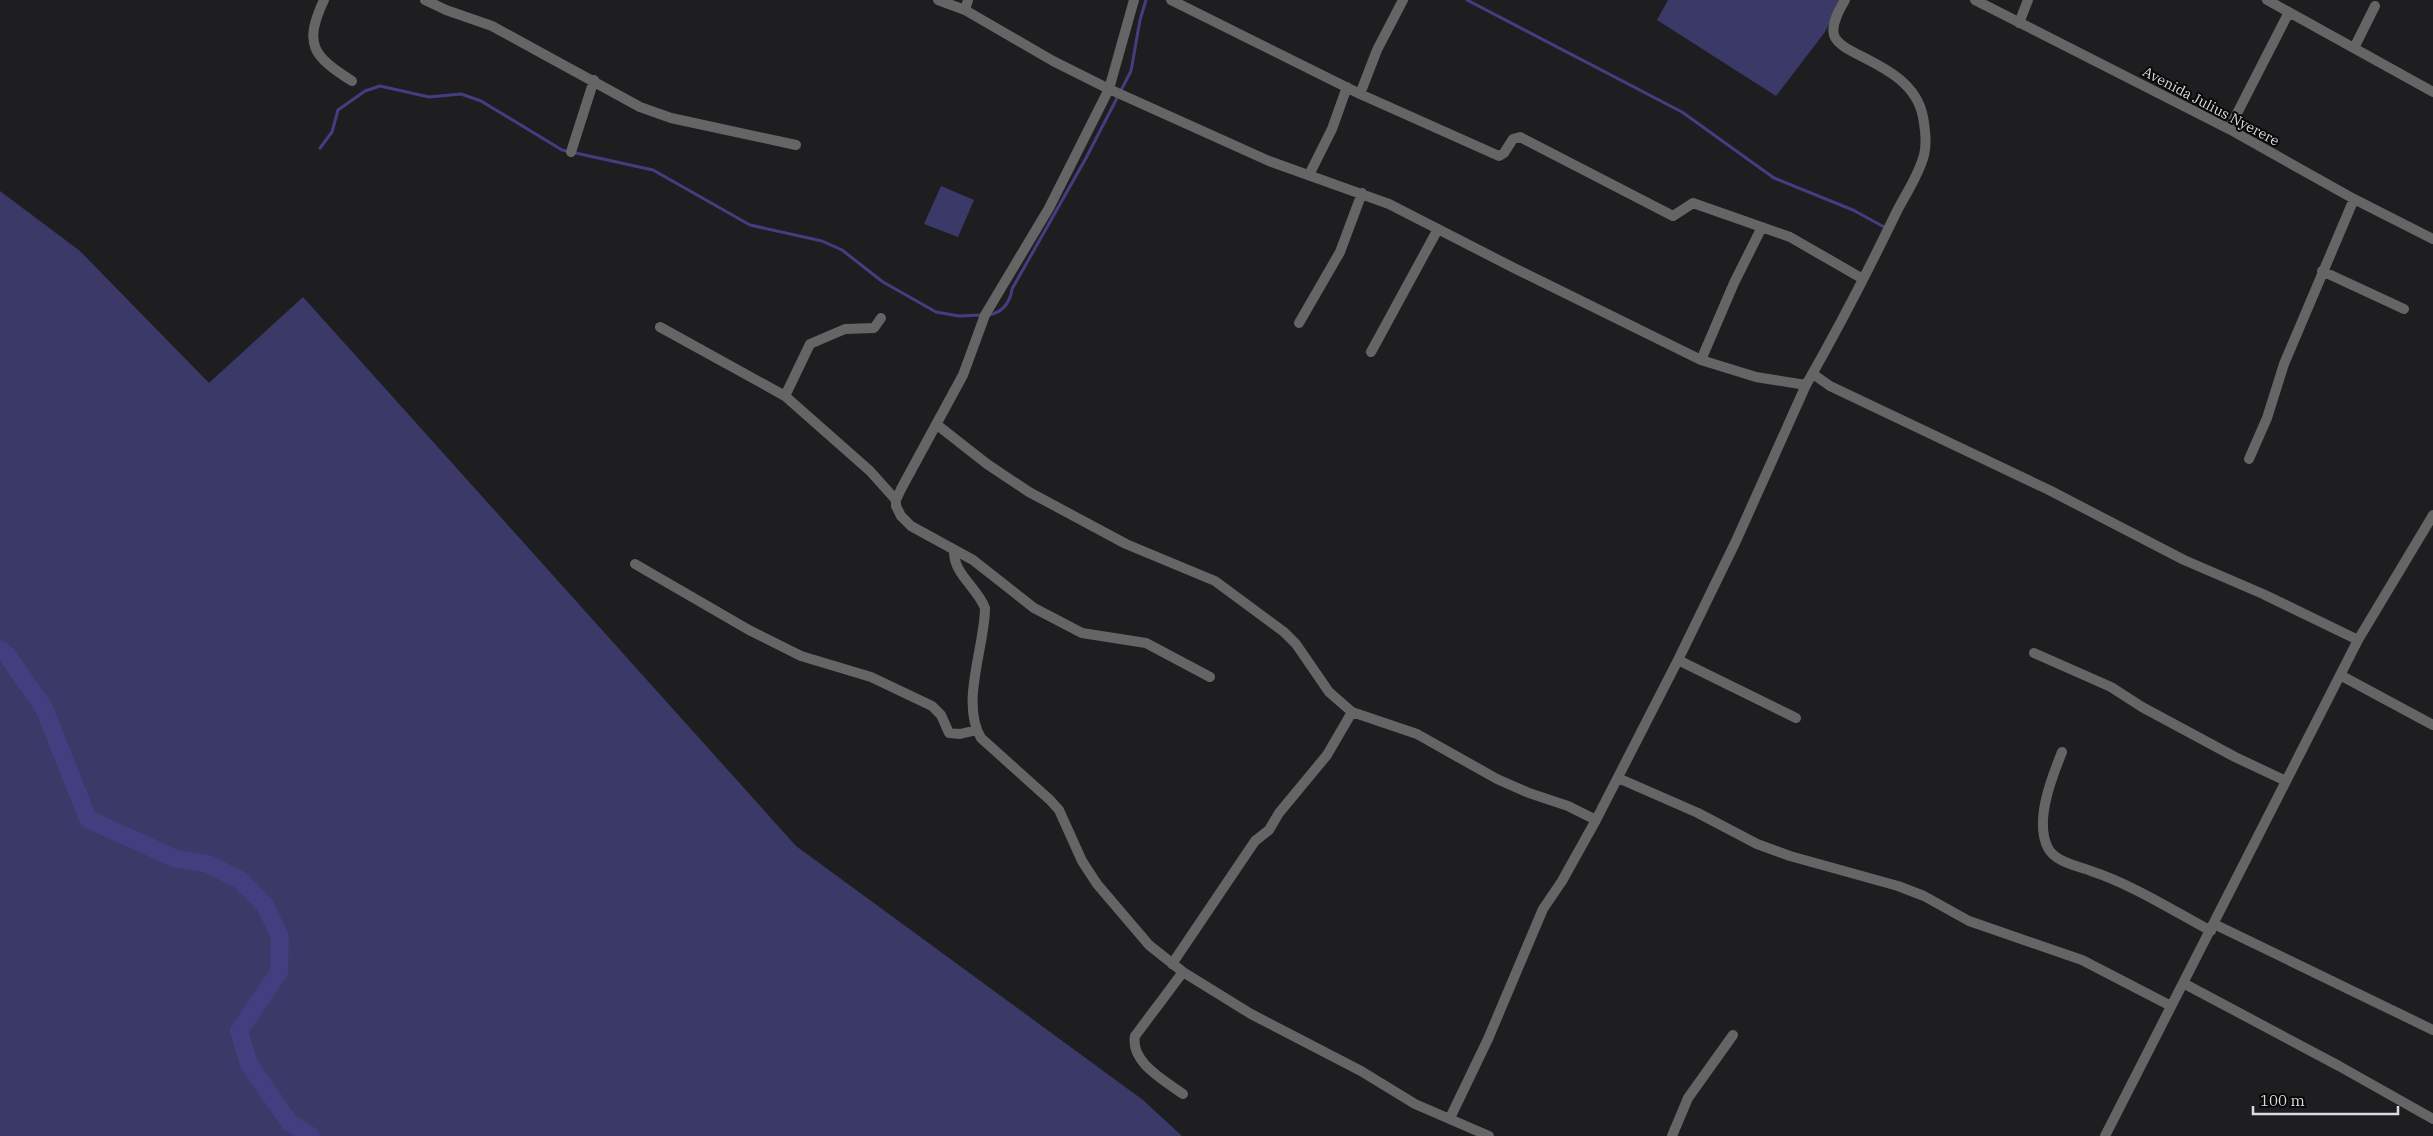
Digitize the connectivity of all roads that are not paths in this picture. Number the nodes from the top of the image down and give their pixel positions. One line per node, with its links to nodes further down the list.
1 (324, 0): 17 (street)
2 (425, 0): 16 (street)
3 (938, 0): 11 (street)
4 (1134, 0): 19 (street)
5 (1171, 0): 18 (street)
6 (1403, 0): 21 (street)
7 (1845, 0): 32 (street)
8 (1975, 0): 14 (street, Avenida Julius Nyerere)
9 (2028, 0): 14 (street)
10 (2267, 0): 13 (street)
11 (966, 5): 19 (street)
12 (2375, 6): 15 (street)
13 (2289, 12): 15 (street); 22 (street)
14 (2019, 23): 22 (street, Avenida Julius Nyerere)
15 (2354, 48): 20 (street)
16 (594, 80): 23 (street); 24 (street)
17 (352, 81)
18 (1347, 87): 21 (street); 25 (street)
19 (1110, 89): 25 (street); 42 (street)
20 (2433, 92)
21 (1360, 94): 28 (street)
22 (2229, 129): 27 (street, Avenida Julius Nyerere)
23 (796, 145)
24 (571, 152)
25 (1309, 175): 26 (street)
26 (1362, 193): 29 (street); 35 (street)
27 (2354, 199): 30 (street, Avenida Julius Nyerere); 31 (street)
28 (1762, 227): 32 (street); 38 (street)
29 (1438, 229): 37 (street); 38 (street)
30 (2433, 239)
31 (2322, 271): 33 (street); 43 (street)
32 (1862, 278): 39 (street)
33 (2404, 309)
34 (881, 318): 41 (street)
35 (1299, 322)
36 (660, 327): 41 (street)
37 (1371, 352)
38 (1701, 360): 40 (street)
39 (1812, 374): 40 (street); 48 (street)
40 (1806, 385): 50 (street)
41 (784, 396): 44 (street)
42 (936, 424): 44 (street); 53 (street)
43 (2249, 459)
44 (896, 500): 46 (street)
45 (2433, 515): 48 (street)
46 (954, 550): 52 (street); 56 (street)
47 (635, 564): 56 (street)
48 (2358, 640): 51 (street)
49 (2034, 653): 59 (street)
50 (1678, 660): 54 (street); 58 (street)
51 (2340, 675): 55 (street); 59 (street)
52 (1210, 677)
53 (1352, 712): 60 (street); 62 (street)
54 (1796, 718)
55 (2433, 725)
56 (977, 730): 62 (street)
57 (2062, 752): 61 (street)
58 (1618, 778): 60 (street); 65 (street)
59 (2286, 782): 61 (street)
60 (1596, 820): 70 (street)
61 (2213, 928): 64 (street); 66 (street)
62 (1172, 964): 63 (street)
63 (1183, 972): 68 (street); 70 (street)
64 (2183, 984): 65 (street); 69 (street)
65 (2171, 1006): 73 (street)
66 (2433, 1030)
67 (1733, 1035): 72 (street)
68 (1183, 1094)
69 (2432, 1117)
70 (1450, 1118): 71 (street)
71 (1489, 1136)
72 (1672, 1136)
73 (2105, 1136)

